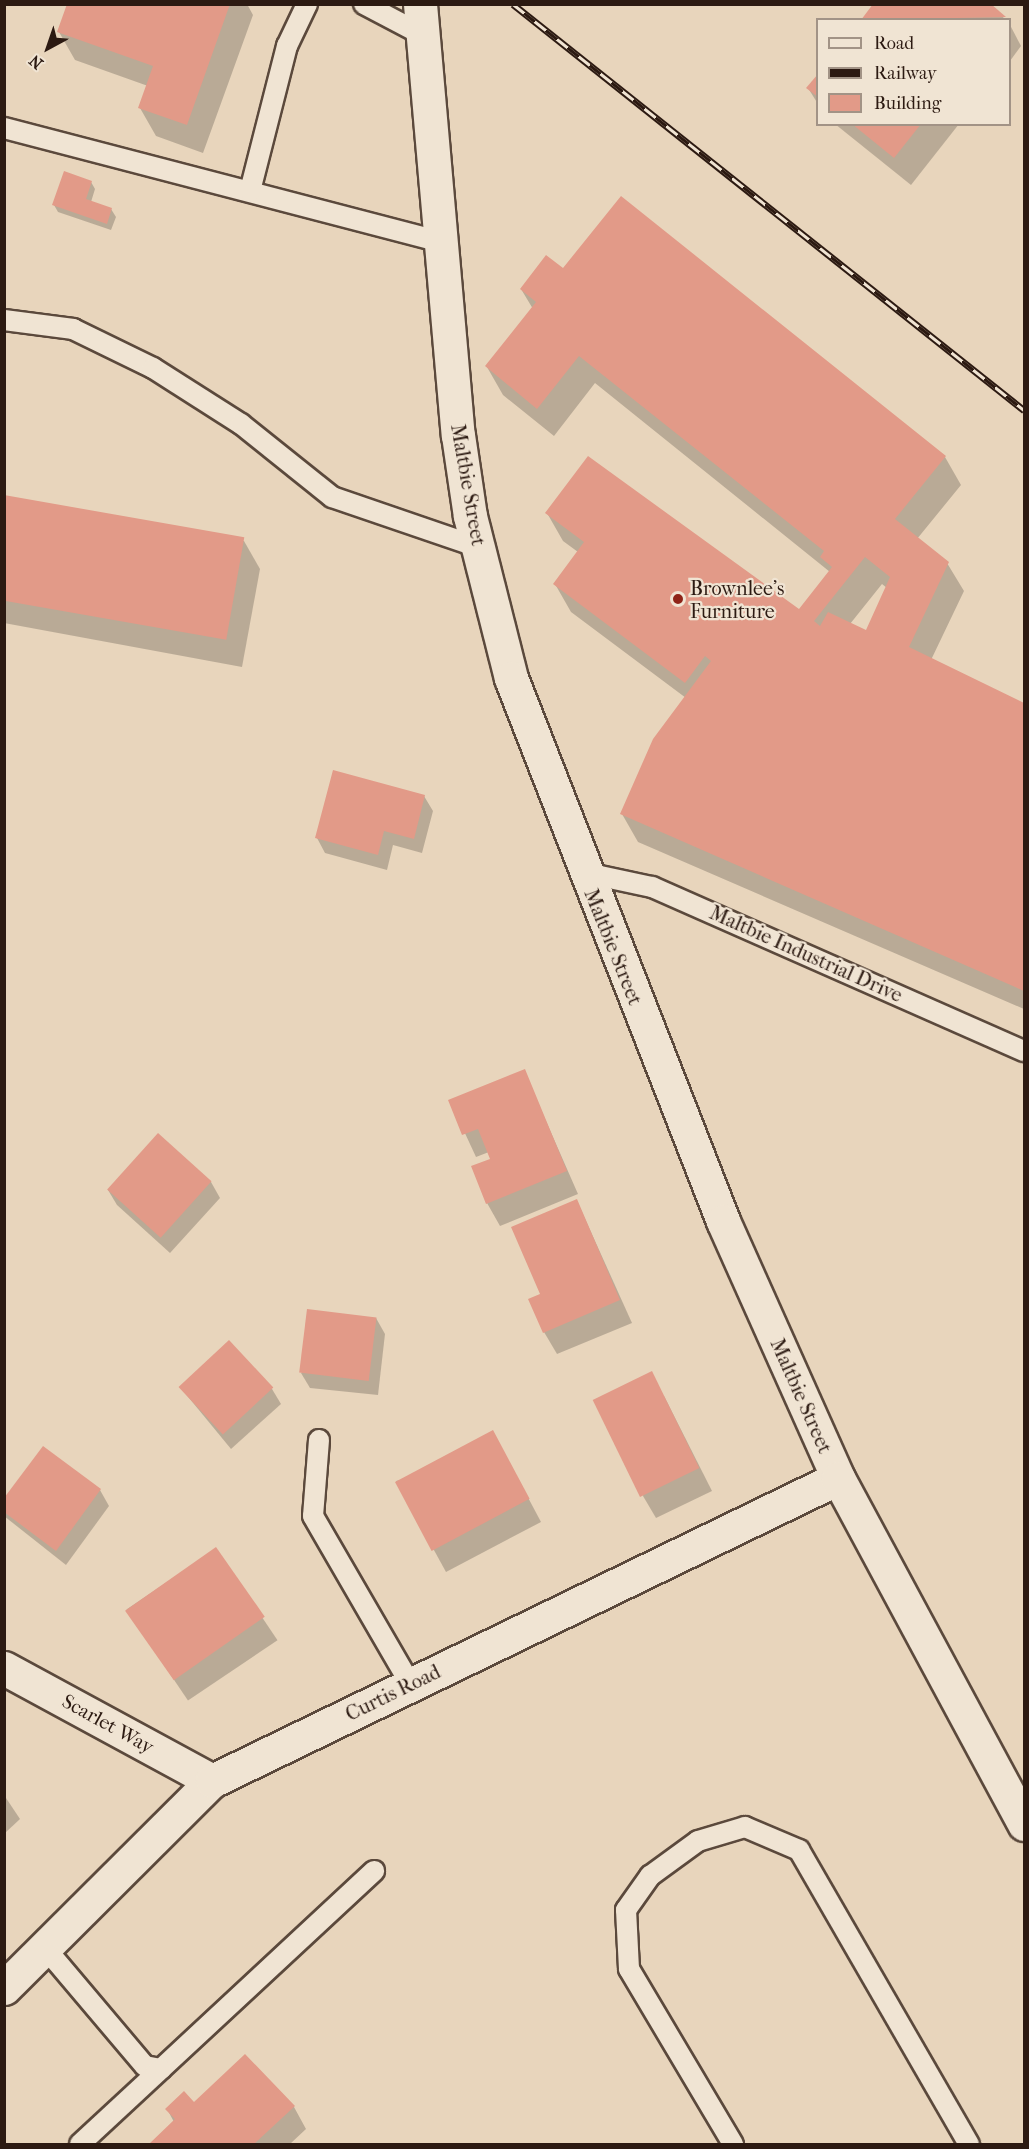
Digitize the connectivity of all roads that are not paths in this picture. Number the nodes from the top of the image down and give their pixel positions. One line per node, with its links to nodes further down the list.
1 (307, 4): 5 (lane)
2 (363, 4): 3 (lane)
3 (422, 20): 6 (street, Maltbie Street)
4 (4, 128): 5 (lane)
5 (250, 191): 6 (lane)
6 (441, 242): 8 (street, Maltbie Street)
7 (4, 320): 8 (lane)
8 (478, 547): 9 (street, Maltbie Street)
9 (582, 872): 10 (lane, Maltbie Industrial Drive); 12 (street, Maltbie Street)
10 (1024, 1051)
11 (318, 1440): 14 (lane)
12 (838, 1478): 14 (street, Curtis Road); 16 (street, Maltbie Street)
13 (4, 1668): 15 (street, Scarlet Way)
14 (411, 1684): 15 (street, Curtis Road)
15 (212, 1781): 18 (street, Curtis Road)
16 (1024, 1824)
17 (374, 1871): 20 (lane)
18 (46, 1948): 19 (street, Curtis Road); 20 (lane)
19 (4, 1988)
20 (161, 2069): 21 (lane)
21 (80, 2145)
22 (732, 2145): 23 (lane)
23 (969, 2145)

